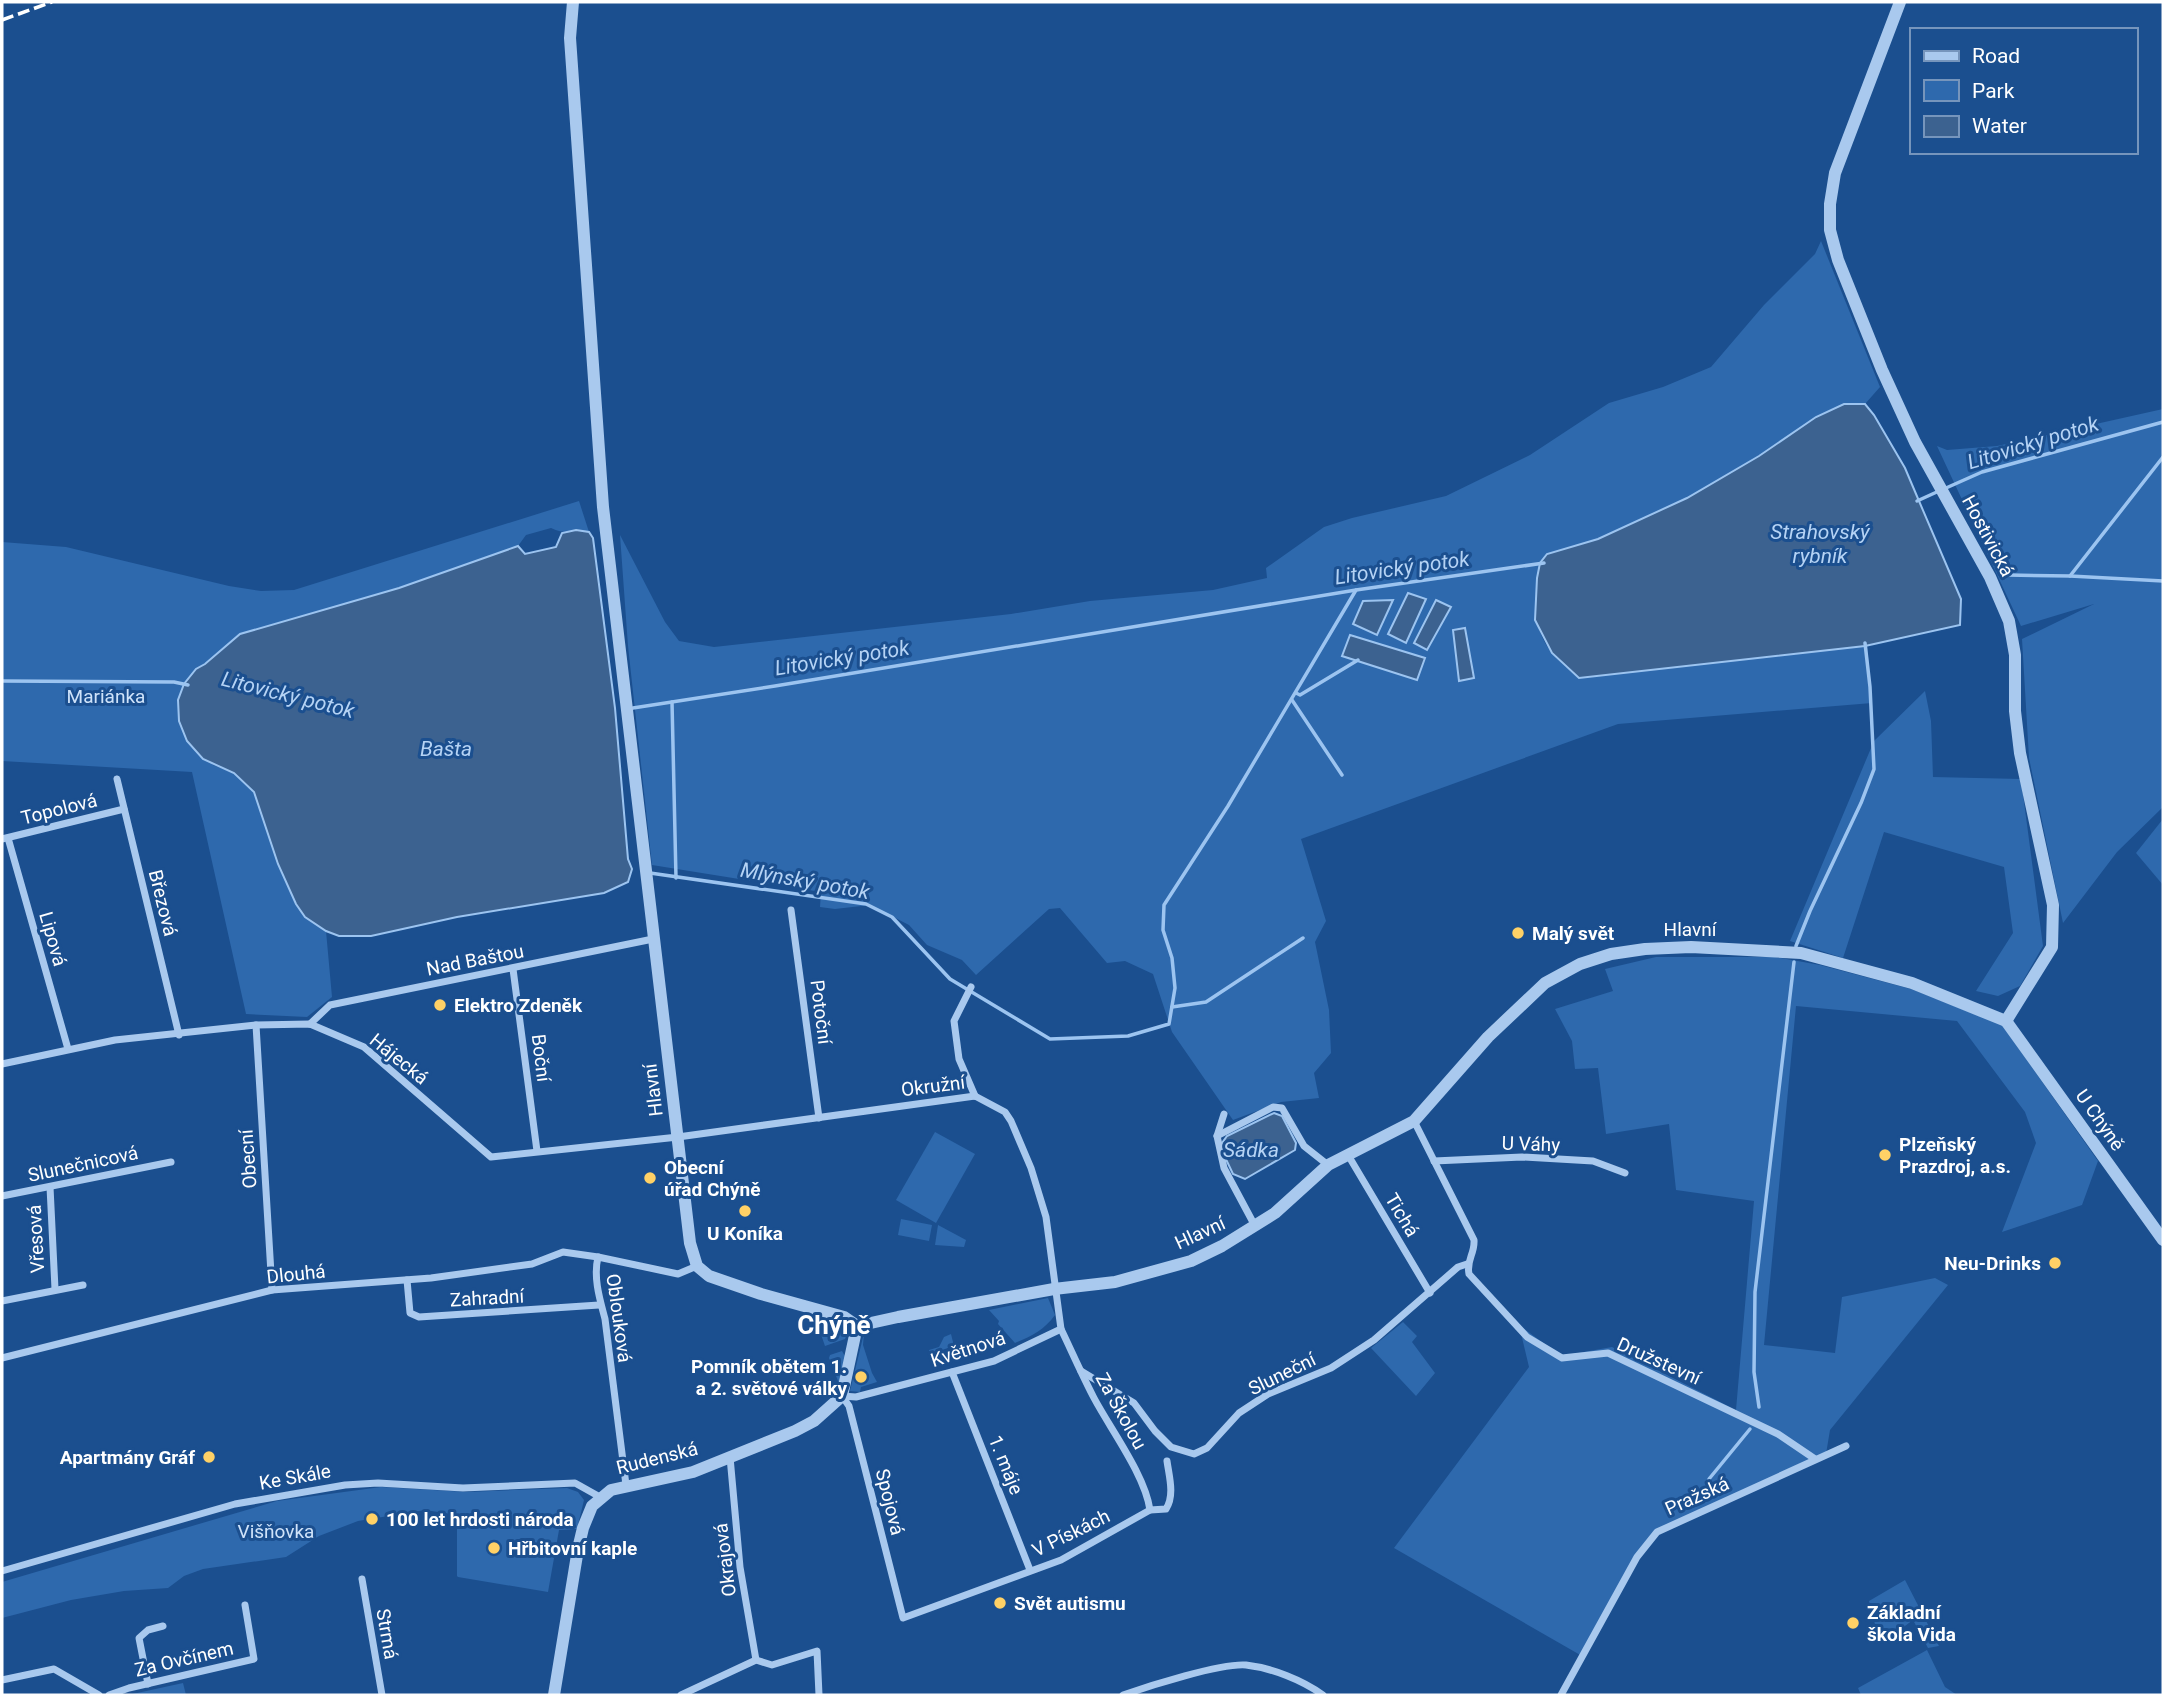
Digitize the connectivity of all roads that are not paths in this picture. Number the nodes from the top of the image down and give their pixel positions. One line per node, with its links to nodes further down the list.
1 (573, 2): 7 (street, Hlavní)
2 (1900, 2): 10 (street, Hostivická)
3 (117, 779): 4 (street, Březová)
4 (124, 810): 5 (street, Topolová); 13 (street, Březová)
5 (5, 838): 14 (street, Lipová)
6 (791, 910): 18 (street, Potoční)
7 (653, 939): 8 (street, Nad Baštou); 21 (street, Hlavní)
8 (513, 969): 11 (street, Nad Baštou); 22 (street, Boční)
9 (971, 987): 16 (street)
10 (2006, 1021): 19 (street, Hlavní); 31 (street, U Chýně)
11 (310, 1024): 12 (street, Hájecká); 22 (street, Hájecká)
12 (256, 1025): 13 (street, Hájecká); 39 (street, Obecní)
13 (178, 1035): 14 (street, Hájecká)
14 (68, 1049): 15 (street, Hájecká)
15 (2, 1064)
16 (975, 1096): 18 (street, Okružní); 38 (street, Okružní)
17 (1224, 1114): 20 (street)
18 (819, 1118): 21 (street, Okružní)
19 (1414, 1121): 23 (street, Hlavní); 24 (street)
20 (1217, 1136): 26 (street); 30 (street)
21 (678, 1137): 22 (street, Hájecká); 34 (street, Hlavní)
22 (537, 1152)
23 (1348, 1154): 26 (street, Hlavní); 40 (street, Tichá)
24 (1434, 1161): 27 (street, U Váhy); 33 (street)
25 (171, 1162): 28 (street, Slunečnicová)
26 (1328, 1165): 30 (street, Hlavní)
27 (1625, 1172)
28 (50, 1187): 29 (street, Slunečnicová); 37 (street, Vřesová)
29 (2, 1196)
30 (1255, 1227): 38 (street, Hlavní)
31 (2163, 1240)
32 (598, 1257): 34 (street, Oblouková); 35 (street, Dlouhá); 42 (street, Oblouková)
33 (1467, 1264): 40 (street, Sluneční); 51 (street, Družstevní)
34 (697, 1266): 43 (street)
35 (407, 1280): 39 (street, Dlouhá); 42 (street, Zahradní)
36 (83, 1285): 37 (street, Vřesová)
37 (55, 1289): 41 (street, Vřesová)
38 (1054, 1289): 43 (street, Hlavní); 44 (street)
39 (272, 1290): 45 (street, Dlouhá)
40 (1430, 1293): 46 (street, Sluneční)
41 (2, 1301)
42 (599, 1305): 53 (street, Oblouková)
43 (858, 1326): 48 (street)
44 (1060, 1329): 46 (street, Za Školou); 47 (street, Květnová)
45 (2, 1358)
46 (1081, 1371): 55 (street, Za Školou)
47 (951, 1372): 48 (street, Květnová); 56 (street, 1. máje)
48 (842, 1396): 50 (street, Rudenská); 60 (street, Spojová)
49 (1846, 1446): 51 (street, Pražská)
50 (730, 1456): 53 (street, Rudenská); 62 (street, Okrajová)
51 (1815, 1459): 74 (street, Pražská)
52 (1167, 1461): 55 (street, V Pískách)
53 (626, 1485): 54 (street, Rudenská)
54 (600, 1497): 57 (street, Ke Skále); 69 (street, Rudenská)
55 (1150, 1510): 56 (street, V Pískách)
56 (1030, 1570): 60 (street, V Pískách)
57 (2, 1572)
58 (362, 1579): 68 (street, Strmá)
59 (245, 1605): 64 (street, Za Ovčínem)
60 (903, 1618)
61 (163, 1626): 64 (street)
62 (755, 1660): 70 (street); 71 (street)
63 (2, 1680): 66 (street)
64 (148, 1684): 67 (street, Za Ovčínem)
65 (1142, 1692): 72 (street); 73 (street)
66 (99, 1695)
67 (109, 1695)
68 (382, 1695)
69 (550, 1695)
70 (681, 1695)
71 (819, 1695)
72 (1124, 1695)
73 (1323, 1695)
74 (1561, 1695)

